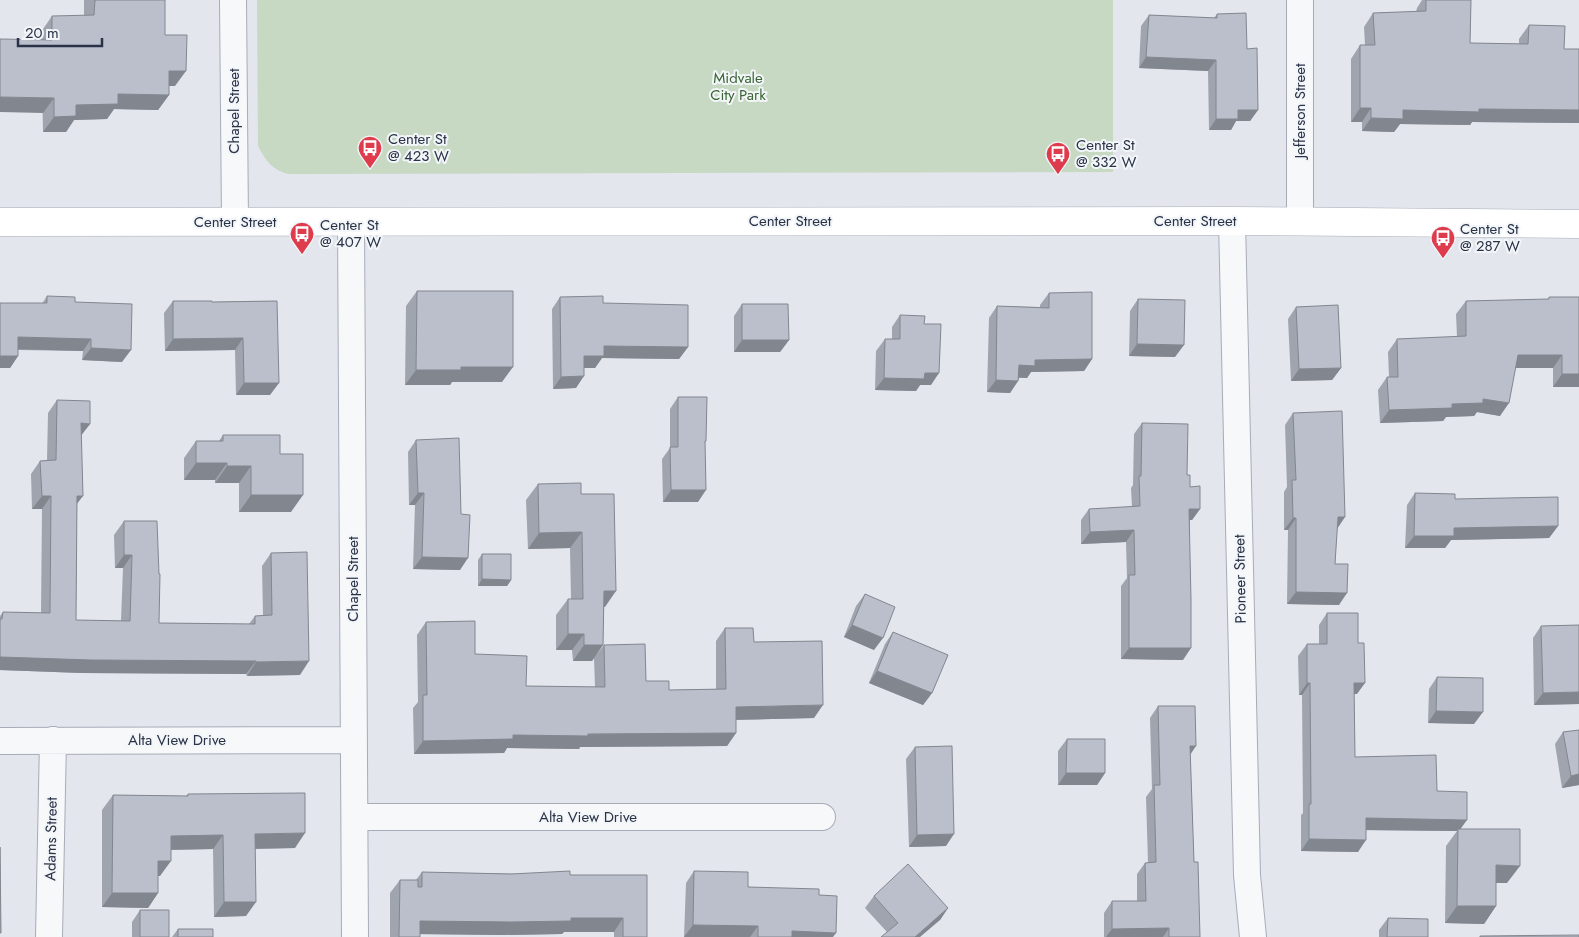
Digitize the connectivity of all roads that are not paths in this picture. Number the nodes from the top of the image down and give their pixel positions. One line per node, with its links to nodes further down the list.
1 (233, 0): 5 (street, Chapel Street)
2 (1300, 0): 7 (street, Jefferson Street)
3 (1232, 221): 6 (main road, Center Street); 7 (main road, Center Street); 16 (street, Pioneer Street)
4 (0, 222): 5 (main road, Center Street)
5 (235, 222): 6 (main road, Center Street)
6 (351, 222): 11 (street, Chapel Street)
7 (1300, 222): 8 (main road, Center Street)
8 (1579, 224)
9 (0, 740): 10 (street, Alta View Drive)
10 (53, 740): 11 (street, Alta View Drive); 14 (street, Adams Street)
11 (354, 740): 13 (street, Chapel Street)
12 (822, 817): 13 (street, Alta View Drive)
13 (355, 818): 15 (street, Chapel Street)
14 (49, 937)
15 (355, 937)
16 (1253, 937)

